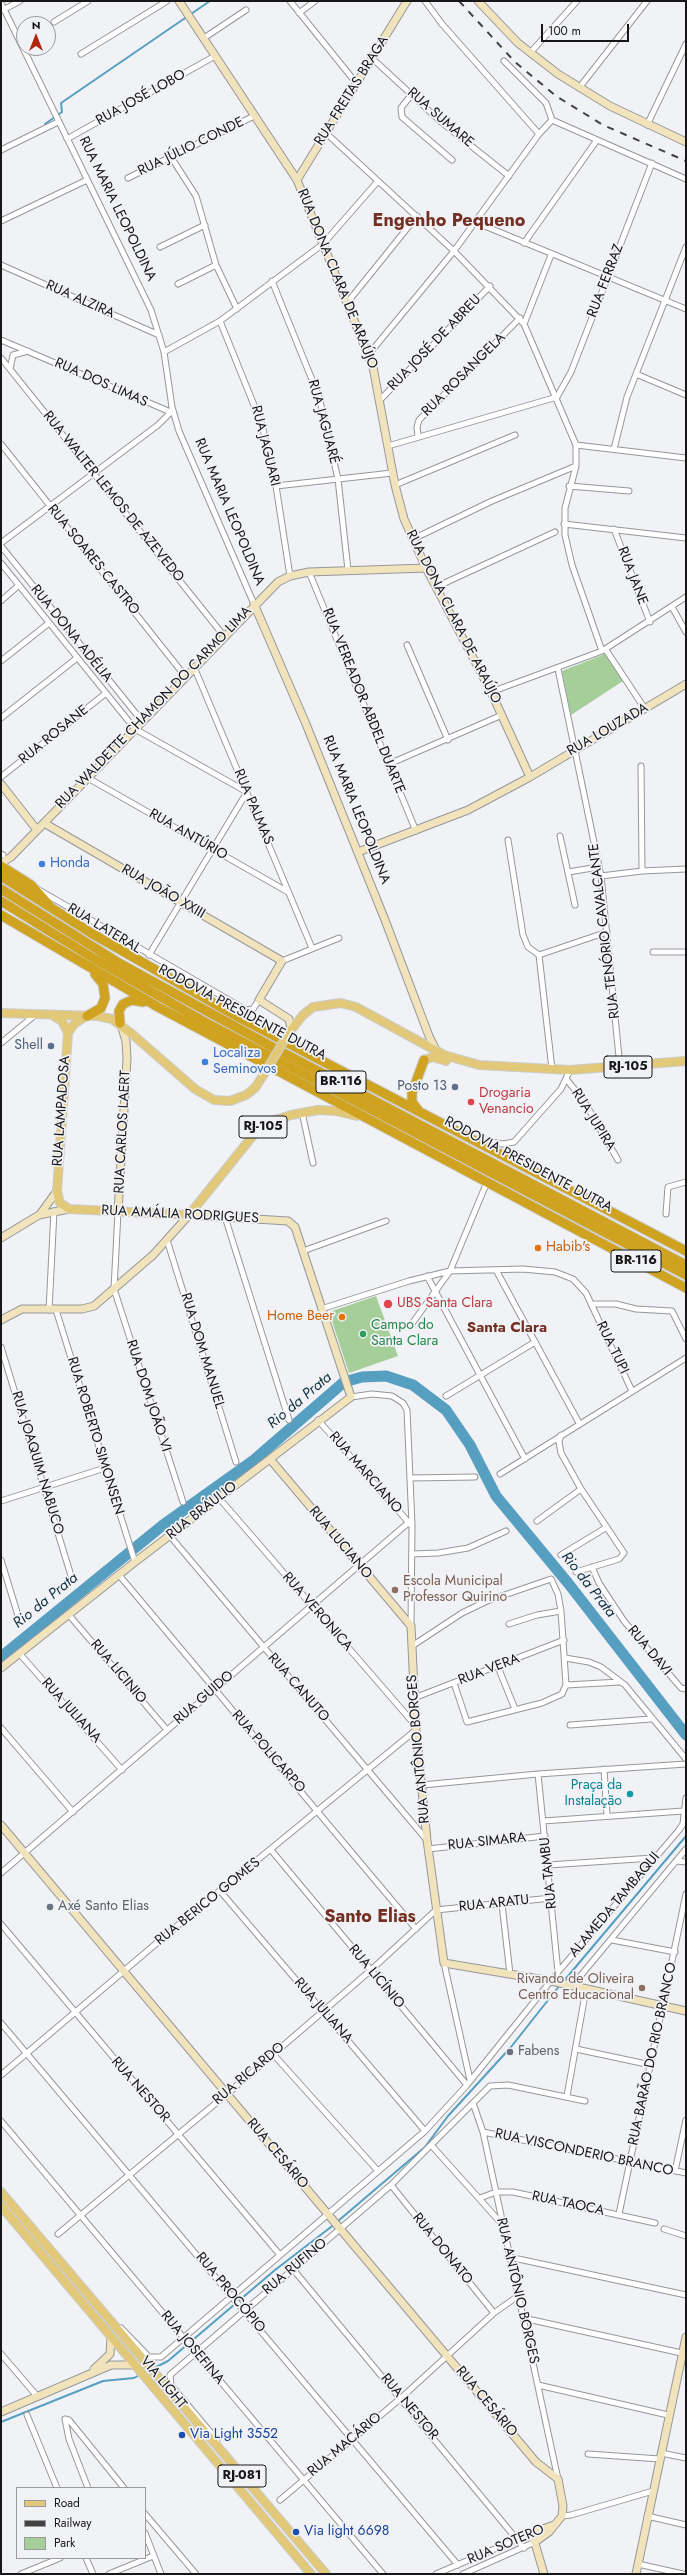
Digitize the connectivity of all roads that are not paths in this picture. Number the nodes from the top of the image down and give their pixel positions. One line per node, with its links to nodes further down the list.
1 (20, 1): 13 (street)
2 (88, 1): 16 (street)
3 (167, 1): 20 (street)
4 (179, 1): 17 (street, RUA DONA CLARA DE ARAÚJO)
5 (290, 1): 15 (street)
6 (315, 1): 15 (street)
7 (407, 1): 22 (street, RUA FREITAS BRAGA)
8 (425, 1): 32 (street)
9 (478, 1): 19 (street)
10 (577, 1): 19 (street)
11 (647, 1): 25 (street)
12 (1, 3): 13 (street, RUA MARIA LEOPOLDINA)
13 (3, 10): 29 (street, RUA MARIA LEOPOLDINA)
14 (246, 10): 17 (street)
15 (299, 13): 24 (street)
16 (56, 21)
17 (204, 38): 21 (street, RUA DONA CLARA DE ARAÚJO)
18 (686, 44): 30 (street)
19 (530, 53): 25 (street)
20 (81, 54)
21 (215, 56): 27 (street, RUA DONA CLARA DE ARAÚJO); 33 (street, RUA JOSÉ LOBO)
22 (372, 59): 24 (street, RUA FREITAS BRAGA); 26 (street, RUA SUMARE)
23 (504, 61): 28 (street)
24 (357, 84): 31 (street, RUA FREITAS BRAGA)
25 (579, 88): 30 (street)
26 (412, 94): 38 (street); 40 (street, RUA SUMARE)
27 (254, 116): 37 (street, RUA JÚLIO CONDE); 44 (street, RUA DONA CLARA DE ARAÚJO)
28 (552, 120): 32 (street); 34 (street)
29 (58, 121): 33 (street, RUA MARIA LEOPOLDINA); 36 (street)
30 (647, 125): 35 (street)
31 (326, 134): 44 (street, RUA FREITAS BRAGA); 45 (street)
32 (538, 134): 40 (street)
33 (67, 139): 43 (street, RUA MARIA LEOPOLDINA)
34 (596, 140): 39 (street); 50 (street)
35 (686, 142)
36 (1, 150)
37 (171, 157): 41 (street, RUA JÚLIO CONDE); 49 (street)
38 (452, 160)
39 (652, 163): 42 (street); 58 (street, RUA FERRAZ)
40 (509, 176): 48 (street)
41 (128, 178)
42 (686, 179)
43 (87, 180): 47 (street); 69 (street, RUA MARIA LEOPOLDINA)
44 (297, 180): 51 (street, RUA DONA CLARA DE ARAÚJO)
45 (378, 181): 46 (street); 51 (street)
46 (417, 216): 54 (street); 63 (street)
47 (1, 221)
48 (475, 222): 50 (street); 54 (street)
49 (205, 225): 52 (street); 57 (street)
50 (524, 243): 55 (street)
51 (323, 244): 59 (street); 63 (street, RUA DONA CLARA DE ARAÚJO)
52 (160, 247)
53 (686, 247): 62 (street)
54 (454, 251): 61 (street); 73 (street)
55 (551, 255): 58 (street); 68 (street)
56 (1, 265): 69 (street, RUA ALZIRA)
57 (216, 265): 60 (street); 64 (street)
58 (607, 278): 62 (street); 78 (street, RUA FERRAZ)
59 (272, 281): 64 (street); 91 (street, RUA JAGUARÉ)
60 (178, 284)
61 (490, 286): 66 (street); 79 (street, RUA JOSÉ DE ABREU)
62 (666, 301): 65 (street); 76 (street)
63 (347, 302): 73 (street, RUA DONA CLARA DE ARAÚJO)
64 (237, 309): 67 (street)
65 (686, 309)
66 (520, 318): 68 (street); 82 (street, RUA ROSANGELA)
67 (220, 321): 72 (street); 93 (street, RUA JAGUARI)
68 (524, 324): 78 (street)
69 (159, 335): 72 (street, RUA MARIA LEOPOLDINA)
70 (1, 340): 71 (street, RUA DOS LIMAS)
71 (29, 350): 75 (street); 80 (street, RUA DOS LIMAS)
72 (164, 352): 80 (street, RUA MARIA LEOPOLDINA)
73 (369, 354): 79 (street, RUA DONA CLARA DE ARAÚJO)
74 (1, 358): 75 (street, RUA WALTER LEMOS DE AZEVEDO)
75 (10, 370): 89 (street, RUA WALTER LEMOS DE AZEVEDO)
76 (636, 374): 77 (street); 86 (street)
77 (686, 395)
78 (557, 398): 82 (street); 84 (street)
79 (380, 400): 85 (street, RUA DONA CLARA DE ARAÚJO)
80 (172, 413): 89 (street); 113 (street, RUA MARIA LEOPOLDINA)
81 (515, 435): 92 (street)
82 (418, 436): 85 (street)
83 (1, 444): 96 (street, RUA SOARES CASTRO)
84 (576, 445): 86 (street); 88 (street)
85 (388, 446): 90 (street, RUA DONA CLARA DE ARAÚJO)
86 (614, 449): 87 (street)
87 (686, 458)
88 (576, 466): 94 (street); 101 (street)
89 (94, 472): 96 (street); 118 (street, RUA WALTER LEMOS DE AZEVEDO)
90 (392, 473): 91 (street); 92 (street, RUA DONA CLARA DE ARAÚJO)
91 (338, 479): 93 (street); 106 (street, RUA JAGUARÉ)
92 (394, 485): 101 (street, RUA DONA CLARA DE ARAÚJO)
93 (276, 486): 108 (street, RUA JAGUARI)
94 (569, 486): 95 (street); 97 (street)
95 (629, 491)
96 (50, 505): 102 (street); 125 (street, RUA SOARES CASTRO)
97 (564, 524): 98 (street); 120 (street)
98 (614, 529): 100 (street); 115 (street, RUA JANE)
99 (555, 532): 110 (street)
100 (686, 538)
101 (413, 539): 105 (street, RUA DONA CLARA DE ARAÚJO)
102 (1, 543)
103 (1, 546): 132 (street, RUA DONA ADÉLIA)
104 (1, 563): 109 (street, RUA DONA ADÉLIA)
105 (426, 568): 106 (street, RUA WALDETTE CHAMON DO CARMO LIMA); 110 (street, RUA DONA CLARA DE ARAÚJO)
106 (348, 570): 107 (street, RUA WALDETTE CHAMON DO CARMO LIMA)
107 (309, 572): 108 (street, RUA WALDETTE CHAMON DO CARMO LIMA); 136 (street, RUA VEREADOR ABDEL DUARTE)
108 (290, 576): 113 (street, RUA WALDETTE CHAMON DO CARMO LIMA)
109 (19, 585): 112 (street); 116 (street, RUA DONA ADÉLIA)
110 (436, 587): 127 (street, RUA DONA CLARA DE ARAÚJO)
111 (686, 597): 114 (street)
112 (1, 601)
113 (254, 604): 118 (street, RUA WALDETTE CHAMON DO CARMO LIMA); 149 (street, RUA MARIA LEOPOLDINA)
114 (672, 607): 115 (street); 117 (street)
115 (650, 622): 120 (street)
116 (49, 623): 121 (street, RUA DONA ADÉLIA); 122 (street)
117 (686, 632)
118 (224, 636): 123 (street, RUA WALDETTE CHAMON DO CARMO LIMA)
119 (407, 645): 134 (street)
120 (604, 650): 124 (street); 129 (street)
121 (77, 658): 128 (street, RUA DONA ADÉLIA); 131 (street)
122 (1, 661)
123 (194, 666): 125 (street, RUA WALDETTE CHAMON DO CARMO LIMA); 142 (street, RUA PALMAS)
124 (558, 669): 127 (street); 135 (street, RUA TENÓRIO CAVALCANTE)
125 (185, 676): 132 (street, RUA WALDETTE CHAMON DO CARMO LIMA)
126 (686, 684): 129 (street, RUA LOUZADA)
127 (491, 692): 130 (street, RUA DONA CLARA DE ARAÚJO)
128 (106, 693): 133 (street, RUA DONA ADÉLIA); 138 (street, RUA ROSANE)
129 (645, 709): 135 (street, RUA LOUZADA)
130 (502, 715): 134 (street); 139 (street, RUA DONA CLARA DE ARAÚJO)
131 (1, 718)
132 (142, 721): 133 (street, RUA WALDETTE CHAMON DO CARMO LIMA)
133 (135, 729): 140 (street, RUA WALDETTE CHAMON DO CARMO LIMA); 142 (street)
134 (448, 740): 136 (street)
135 (576, 749): 139 (street, RUA LOUZADA); 152 (street, RUA TENÓRIO CAVALCANTE)
136 (389, 764): 145 (street, RUA VEREADOR ABDEL DUARTE)
137 (641, 766): 155 (street)
138 (1, 777)
139 (530, 777): 145 (street, RUA LOUZADA)
140 (88, 778): 143 (street, RUA WALDETTE CHAMON DO CARMO LIMA); 148 (street, RUA ANTÚRIO)
141 (1, 784): 144 (street)
142 (247, 792): 148 (street); 161 (street, RUA PALMAS)
143 (44, 823): 144 (street, RUA WALDETTE CHAMON DO CARMO LIMA); 163 (street, RUA JOÃO XXIII)
144 (37, 830): 150 (street, RUA WALDETTE CHAMON DO CARMO LIMA)
145 (416, 831): 149 (street, RUA LOUZADA)
146 (560, 836): 156 (street)
147 (508, 840): 173 (street)
148 (212, 848): 161 (street, RUA ANTÚRIO); 163 (street)
149 (358, 852): 185 (street, RUA MARIA LEOPOLDINA)
150 (11, 857): 151 (street, RUA WALDETTE CHAMON DO CARMO LIMA); 153 (street)
151 (1, 863)
152 (599, 867): 156 (street); 158 (street, RUA TENÓRIO CAVALCANTE)
153 (5, 868): 159 (highway)
154 (686, 869): 155 (street)
155 (642, 870): 158 (street)
156 (568, 872): 164 (street)
157 (1, 876): 165 (highway, BR-116)
158 (601, 876): 167 (street, RUA TENÓRIO CAVALCANTE)
159 (31, 885): 165 (highway); 172 (street, RUA LATERAL)
160 (1, 889): 217 (highway, RODOVIA PRESIDENTE DUTRA / BR-116)
161 (288, 892): 169 (street, RUA PALMAS)
162 (1, 901): 220 (highway, RODOVIA PRESIDENTE DUTRA / BR-116)
163 (180, 902): 172 (street); 174 (street, RUA JOÃO XXIII)
164 (575, 904)
165 (52, 910): 196 (highway, BR-116)
166 (1, 915): 175 (highway, BR-116)
167 (607, 932): 173 (street); 192 (street, RUA TENÓRIO CAVALCANTE)
168 (339, 938): 169 (street)
169 (312, 948): 174 (street)
170 (653, 952): 171 (street)
171 (686, 952)
172 (149, 955): 176 (street, RUA LATERAL)
173 (539, 955): 193 (street)
174 (282, 961): 176 (street)
175 (88, 968): 177 (highway, BR-116); 181 (highway)
176 (259, 1000): 183 (street)
177 (158, 1007): 182 (highway); 198 (highway, BR-116)
178 (1, 1014): 179 (main road, RJ-105)
179 (35, 1015): 180 (main road, RJ-105); 186 (street)
180 (52, 1015): 181 (main road, RJ-105); 184 (main road)
181 (87, 1016): 182 (main road, RJ-105); 184 (main road)
182 (120, 1023): 183 (main road, RJ-105, bridge); 207 (street, RUA CARLOS LAERT)
183 (290, 1031): 187 (main road, RJ-105)
184 (68, 1033): 204 (main road, RUA LAMPADOSA)
185 (429, 1036): 187 (street); 188 (street, RUA MARIA LEOPOLDINA)
186 (1, 1043)
187 (423, 1044): 188 (main road, RJ-105); 189 (main road)
188 (438, 1052): 191 (main road, RJ-105)
189 (424, 1060): 191 (main road, RJ-105); 196 (highway)
190 (686, 1061): 192 (main road, RJ-105)
191 (489, 1067): 193 (main road, RJ-105)
192 (620, 1067): 194 (main road, RJ-105)
193 (552, 1069): 194 (main road, RJ-105)
194 (570, 1070): 195 (street)
195 (567, 1080): 199 (street); 200 (street, RUA JUPIRA)
196 (418, 1111): 199 (highway, BR-116)
197 (302, 1112): 198 (main road, RJ-105); 201 (street); 210 (main road, RJ-105)
198 (375, 1121): 202 (highway, BR-116)
199 (470, 1139): 216 (highway, BR-116)
200 (618, 1160)
201 (313, 1163)
202 (487, 1182): 219 (street); 222 (highway, BR-116)
203 (686, 1182): 208 (street)
204 (57, 1191): 205 (main road); 209 (street)
205 (69, 1209): 206 (street); 207 (main road, RUA AMÁLIA RODRIGUES)
206 (54, 1211): 209 (street); 227 (street)
207 (118, 1212): 210 (main road, RUA AMÁLIA RODRIGUES); 223 (street, RUA CARLOS LAERT)
208 (666, 1214)
209 (39, 1215): 213 (street)
210 (189, 1215): 211 (street, RUA AMÁLIA RODRIGUES); 214 (street)
211 (225, 1217): 215 (street, RUA AMÁLIA RODRIGUES); 239 (street)
212 (386, 1221): 215 (street)
213 (1, 1238)
214 (167, 1240): 223 (street); 245 (street, RUA DOM MANUEL)
215 (303, 1251): 226 (street)
216 (686, 1251)
217 (686, 1266)
218 (496, 1270): 219 (street, RUA TUPI); 225 (street, RUA TUPI); 231 (street)
219 (450, 1271): 221 (street, RUA TUPI); 224 (street)
220 (686, 1275)
221 (427, 1276): 224 (street); 226 (street, RUA TUPI)
222 (686, 1288)
223 (114, 1290): 227 (street); 254 (street, RUA DOM JOÃO VI)
224 (436, 1293): 229 (street); 234 (street)
225 (591, 1304): 230 (street); 235 (street, RUA TUPI)
226 (321, 1309): 237 (street)
227 (52, 1310): 228 (street); 246 (street, RUA ROBERTO SIMONSEN)
228 (1, 1320)
229 (411, 1325)
230 (686, 1339)
231 (535, 1342): 234 (street); 241 (street)
232 (1, 1347): 250 (street, RUA JOAQUIM NABUCO)
233 (686, 1358): 235 (street)
234 (478, 1374): 236 (street); 244 (street)
235 (632, 1391): 241 (street)
236 (446, 1396)
237 (351, 1397): 238 (street, RUA BRÁULIO); 240 (street, RUA BRÁULIO)
238 (408, 1414): 249 (street, RUA ANTÔNIO BORGES)
239 (289, 1420)
240 (318, 1420): 243 (street, RUA BRÁULIO); 256 (street, RUA MARCIANO)
241 (579, 1423): 242 (street)
242 (561, 1434): 244 (street); 251 (street)
243 (270, 1459): 252 (street, RUA BRÁULIO); 264 (street, RUA LUCIANO)
244 (525, 1459): 247 (street)
245 (236, 1462)
246 (105, 1468): 250 (street); 262 (street, RUA ROBERTO SIMONSEN)
247 (500, 1474)
248 (475, 1477): 249 (street)
249 (410, 1478): 256 (street, RUA ANTÔNIO BORGES)
250 (44, 1488): 253 (street); 268 (street, RUA JOAQUIM NABUCO)
251 (582, 1489): 255 (street); 257 (street)
252 (219, 1498): 259 (street, RUA BRÁULIO); 269 (street, RUA VERONICA)
253 (1, 1501)
254 (183, 1502)
255 (536, 1521)
256 (410, 1524): 260 (street, RUA ANTÔNIO BORGES); 264 (street, RUA GUIDO)
257 (607, 1527): 261 (street); 265 (street)
258 (506, 1531): 260 (street)
259 (170, 1536): 262 (street, RUA BRÁULIO); 277 (street, RUA CANUTO)
260 (412, 1554): 274 (street, RUA ANTÔNIO BORGES)
261 (561, 1555)
262 (134, 1558): 267 (street, RUA BRÁULIO)
263 (1, 1560): 272 (street)
264 (360, 1566): 269 (street, RUA GUIDO); 274 (street, RUA LUCIANO)
265 (592, 1567): 266 (street); 286 (street, RUA DAVI)
266 (576, 1572)
267 (119, 1575): 271 (street, RUA BRÁULIO); 285 (street, RUA POLICARPO)
268 (72, 1579)
269 (312, 1608): 277 (street, RUA GUIDO); 292 (street, RUA VERONICA)
270 (561, 1611): 273 (street); 275 (street); 276 (street)
271 (69, 1615): 278 (street, RUA BRÁULIO); 293 (street, RUA LICINIO)
272 (20, 1622)
273 (510, 1624)
274 (412, 1626): 276 (street, RUA ANTÔNIO BORGES)
275 (564, 1640): 279 (street); 280 (street, RUA VERA)
276 (412, 1646): 287 (street, RUA ANTÔNIO BORGES)
277 (263, 1648): 285 (street, RUA GUIDO); 296 (street, RUA CANUTO)
278 (19, 1653): 281 (street, RUA BRÁULIO); 298 (street, RUA JULIANA)
279 (565, 1658): 282 (street); 284 (street)
280 (498, 1667): 283 (street, RUA VERA); 288 (street)
281 (1, 1668)
282 (620, 1682): 284 (street); 289 (street)
283 (454, 1683): 287 (street, RUA VERA); 288 (street)
284 (566, 1685): 288 (street)
285 (214, 1689): 293 (street, RUA GUIDO); 304 (street, RUA POLICARPO)
286 (686, 1689)
287 (414, 1698): 292 (street, RUA ANTÔNIO BORGES)
288 (515, 1709)
289 (651, 1719): 290 (street); 294 (street)
290 (570, 1725)
291 (1, 1728): 303 (street)
292 (416, 1728): 296 (street, RUA BERICO GOMES); 300 (street, RUA ANTÔNIO BORGES)
293 (167, 1730): 298 (street, RUA GUIDO)
294 (686, 1759)
295 (686, 1764): 297 (street)
296 (367, 1769): 304 (street, RUA BERICO GOMES); 309 (street, RUA CANUTO)
297 (604, 1769): 299 (street); 305 (street)
298 (122, 1770): 303 (street, RUA GUIDO)
299 (538, 1774): 300 (street); 306 (street, RUA TAMBU)
300 (422, 1785): 309 (street, RUA ANTÔNIO BORGES)
301 (686, 1798): 302 (street, ALAMEDA TAMBAQUI)
302 (683, 1810): 305 (street); 314 (street, ALAMEDA TAMBAQUI)
303 (73, 1812): 313 (street, RUA GUIDO)
304 (319, 1812): 312 (street, RUA BERICO GOMES); 325 (street, RUA POLICARPO)
305 (607, 1815): 306 (street)
306 (543, 1821): 308 (street, RUA TAMBU)
307 (1, 1826): 313 (street, RUA CESÁRIO)
308 (545, 1836): 310 (street, RUA SIMARA); 317 (street, RUA TAMBU)
309 (427, 1840): 310 (street, RUA ANTÔNIO BORGES)
310 (428, 1849): 323 (street, RUA ANTÔNIO BORGES)
311 (686, 1849): 315 (street)
312 (271, 1850): 319 (street, RUA BERICO GOMES); 329 (street, RUA LICÍNIO)
313 (25, 1854): 318 (street, RUA GUIDO); 330 (street, RUA CESÁRIO)
314 (654, 1858): 317 (street); 331 (street, ALAMEDA TAMBAQUI)
315 (676, 1862): 316 (street); 326 (street)
316 (686, 1862)
317 (548, 1865): 321 (street, RUA TAMBU)
318 (1, 1873)
319 (221, 1892): 330 (street, RUA BERICO GOMES); 338 (street, RUA JULIANA)
320 (686, 1894): 327 (street, RUA BARÃO DO RIO BRANCO)
321 (551, 1898): 322 (street, RUA ARATU); 331 (street, RUA TAMBU)
322 (502, 1904): 323 (street, RUA ARATU); 332 (street)
323 (436, 1910): 325 (street, RUA RICARDO); 328 (street, RUA ANTÔNIO BORGES)
324 (1, 1924): 339 (street, RUA NESTOR)
325 (416, 1929): 329 (street, RUA RICARDO)
326 (612, 1940): 327 (street); 334 (street)
327 (675, 1952): 336 (street, RUA BARÃO DO RIO BRANCO)
328 (444, 1963): 332 (street); 346 (street, RUA ANTÔNIO BORGES)
329 (371, 1970): 338 (street, RUA RICARDO); 346 (street, RUA LICÍNIO)
330 (123, 1972): 339 (street, RUA BERICO GOMES); 347 (street, RUA CESÁRIO)
331 (558, 1972): 333 (street, ALAMEDA TAMBAQUI)
332 (510, 1974): 333 (street)
333 (553, 1981): 334 (street); 346 (street, ALAMEDA TAMBAQUI)
334 (569, 1985): 335 (street)
335 (586, 1989): 336 (street); 341 (street)
336 (664, 2006): 337 (street); 344 (street, RUA BARÃO DO RIO BRANCO)
337 (686, 2011)
338 (323, 2012): 343 (street, RUA RICARDO); 353 (street, RUA JULIANA)
339 (74, 2013): 342 (street, RUA BERICO GOMES); 355 (street, RUA NESTOR)
340 (1, 2023): 342 (street, RUA PROCÓPIO)
341 (576, 2049): 344 (street); 348 (street)
342 (27, 2054): 345 (street, RUA BERICO GOMES); 361 (street, RUA PROCÓPIO)
343 (273, 2054): 347 (street, RUA RICARDO); 358 (street)
344 (651, 2066): 357 (street, RUA BARÃO DO RIO BRANCO)
345 (1, 2075)
346 (468, 2082): 353 (street, RUA RUFINO)
347 (227, 2094): 355 (street, RUA RICARDO); 369 (street, RUA CESÁRIO)
348 (567, 2096): 349 (street); 350 (street, RUA RUFINO)
349 (585, 2101)
350 (472, 2103): 354 (street, RUA ANTÔNIO BORGES); 356 (street, RUA RUFINO)
351 (686, 2120): 359 (street)
352 (1, 2121): 368 (street, RUA JOSEFINA)
353 (425, 2131): 358 (street, RUA RUFINO)
354 (483, 2132): 357 (street, RUA VISCONDERIO BRANCO); 364 (street, RUA ANTÔNIO BORGES)
355 (179, 2134): 361 (street, RUA RICARDO); 376 (street, RUA NESTOR)
356 (432, 2146): 362 (street, RUA RUFINO); 365 (street)
357 (630, 2162): 359 (street, RUA VISCONDERIO BRANCO); 367 (street, RUA BARÃO DO RIO BRANCO)
358 (378, 2171): 369 (street, RUA RUFINO)
359 (676, 2171): 360 (street, RUA VISCONDERIO BRANCO)
360 (686, 2173)
361 (131, 2174): 368 (street, RUA RICARDO); 381 (street, RUA PROCÓPIO)
362 (391, 2185): 372 (street, RUA RUFINO); 383 (street, RUA DONATO)
363 (1, 2192): 385 (main road, VIA LIGHT / RJ-081)
364 (496, 2192): 365 (street, RUA TAOCA); 367 (street, RUA TAOCA); 371 (street, RUA ANTÔNIO BORGES)
365 (480, 2198): 371 (street)
366 (1, 2206): 386 (main road, VIA LIGHT / RJ-081)
367 (619, 2214): 370 (street, RUA TAOCA)
368 (81, 2215): 374 (street, RUA RICARDO); 388 (street, RUA JOSEFINA)
369 (329, 2216): 372 (street, RUA CESÁRIO); 376 (street, RUA RUFINO)
370 (655, 2223)
371 (502, 2224): 377 (street, RUA ANTÔNIO BORGES)
372 (339, 2228): 378 (street, RUA RUFINO); 391 (street, RUA CESÁRIO)
373 (664, 2229): 375 (street)
374 (58, 2234)
375 (686, 2236)
376 (280, 2255): 381 (street, RUA RUFINO)
377 (509, 2256): 379 (street); 380 (street, RUA ANTÔNIO BORGES)
378 (292, 2268): 382 (street, RUA RUFINO); 397 (street, RUA NESTOR)
379 (686, 2295)
380 (518, 2296): 383 (street, RUA MACÁRIO); 384 (street, RUA ANTÔNIO BORGES)
381 (233, 2297): 382 (street, RUA PROCÓPIO); 388 (street, RUA RUFINO)
382 (242, 2308): 389 (street, RUA RUFINO); 401 (street, RUA PROCÓPIO)
383 (494, 2313): 391 (street, RUA MACÁRIO)
384 (523, 2318): 392 (street); 395 (street, RUA ANTÔNIO BORGES)
385 (109, 2319): 388 (street, RUA RUFINO); 405 (main road, VIA LIGHT / RJ-081)
386 (111, 2336): 393 (main road, VIA LIGHT / RJ-081); 394 (street)
387 (686, 2337): 392 (street)
388 (184, 2338): 389 (street, RUA JOSEFINA)
389 (195, 2351): 405 (street, RUA RUFINO); 407 (street, RUA JOSEFINA)
390 (1, 2354): 396 (street)
391 (447, 2354): 397 (street, RUA MACÁRIO); 406 (street, RUA CESÁRIO)
392 (684, 2354): 399 (street)
393 (137, 2366): 394 (street); 438 (main road, VIA LIGHT / RJ-081)
394 (86, 2375): 396 (street)
395 (538, 2385): 399 (street); 406 (street, RUA ANTÔNIO BORGES)
396 (37, 2396): 398 (street)
397 (401, 2398): 401 (street, RUA MACÁRIO); 420 (street, RUA NESTOR)
398 (1, 2412)
399 (668, 2415): 403 (street)
400 (27, 2416): 408 (street)
401 (351, 2440): 407 (street, RUA MACÁRIO); 429 (street, RUA PROCÓPIO)
402 (588, 2454): 403 (street)
403 (660, 2456): 404 (street); 411 (street)
404 (686, 2458)
405 (229, 2460): 439 (main road, VIA LIGHT / RJ-081)
406 (558, 2479): 413 (street)
407 (304, 2480): 412 (street, RUA MACÁRIO); 440 (street, RUA JOSEFINA)
408 (57, 2487)
409 (88, 2487): 410 (street)
410 (123, 2487)
411 (653, 2491): 413 (street); 414 (street)
412 (280, 2500)
413 (562, 2516): 416 (street, RUA SOTERO)
414 (647, 2516): 417 (street); 428 (street)
415 (147, 2521): 437 (street)
416 (554, 2525): 418 (street, RUA SOTERO); 421 (street, RUA SOTERO)
417 (686, 2525)
418 (532, 2533): 420 (street, RUA SOTERO); 421 (street)
419 (146, 2536): 423 (street)
420 (517, 2539): 422 (street, RUA NESTOR); 429 (street, RUA SOTERO)
421 (535, 2542): 422 (street, RUA SOTERO); 444 (street)
422 (524, 2548): 431 (street, RUA SOTERO)
423 (153, 2556): 427 (street); 436 (street)
424 (58, 2559): 432 (street)
425 (86, 2559): 433 (street)
426 (146, 2559): 430 (street)
427 (146, 2559)
428 (638, 2564): 445 (street); 446 (street)
429 (458, 2565): 441 (street, RUA SOTERO)
430 (126, 2567): 434 (street); 435 (street)
431 (479, 2567): 442 (street, RUA SOTERO); 443 (street)
432 (23, 2574)
433 (93, 2574)
434 (109, 2574)
435 (129, 2574)
436 (161, 2574)
437 (196, 2574)
438 (311, 2574)
439 (326, 2574)
440 (383, 2574)
441 (436, 2574)
442 (463, 2574)
443 (481, 2574)
444 (544, 2574)
445 (636, 2574)
446 (683, 2574)

